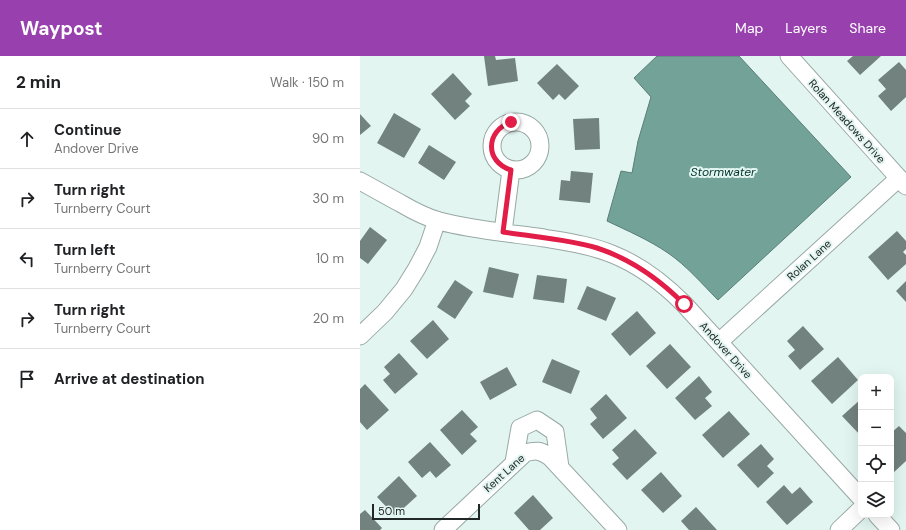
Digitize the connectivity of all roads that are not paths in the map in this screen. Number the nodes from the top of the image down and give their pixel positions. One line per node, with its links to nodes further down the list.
1 (789, 56): 4 (street, Rolan Meadows Drive)
2 (511, 170): 6 (street)
3 (360, 181): 5 (street, Andover Drive)
4 (902, 182): 8 (street, Rolan Lane)
5 (437, 220): 6 (street, Andover Drive); 7 (street)
6 (503, 232): 8 (street, Andover Drive)
7 (360, 336)
8 (719, 342): 11 (street, Andover Drive)
9 (514, 462): 10 (street, Kent Lane); 10 (street); 14 (street, Kent Lane)
10 (560, 467): 15 (street, Kent Lane)
11 (858, 495)
12 (858, 512): 16 (street)
13 (880, 518): 17 (street)
14 (443, 530)
15 (618, 530)
16 (839, 530)
17 (890, 530)

